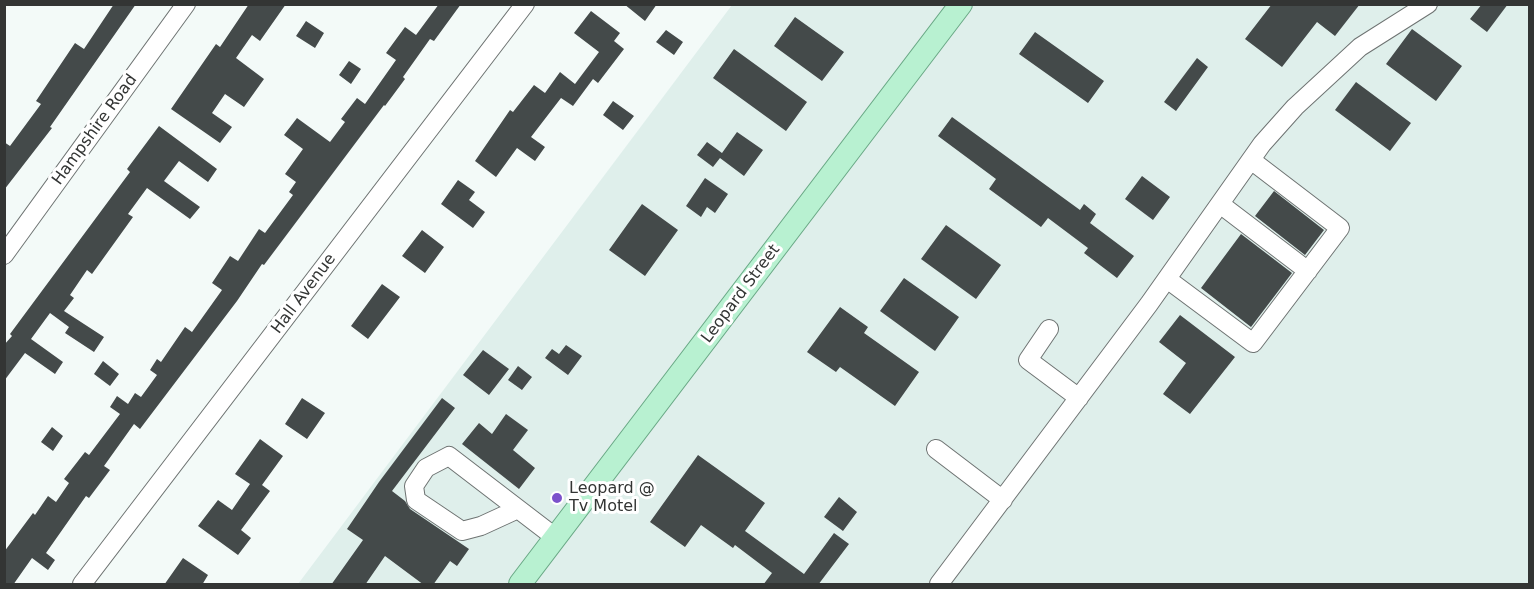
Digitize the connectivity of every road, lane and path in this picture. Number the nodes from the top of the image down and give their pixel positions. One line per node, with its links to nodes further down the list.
1 (186, 4): 7 (street, Hampshire Road)
2 (525, 4): 16 (street, Hall Avenue)
3 (961, 4): 15 (main road, Leopard Street)
4 (1428, 4): 5 (street)
5 (1251, 160): 6 (street); 8 (street)
6 (1220, 204): 8 (street); 9 (street)
7 (4, 255)
8 (1308, 271): 9 (street)
9 (1167, 279): 11 (street)
10 (1049, 329): 11 (street)
11 (1079, 398): 13 (street)
12 (936, 449): 13 (street)
13 (1003, 500): 18 (street)
14 (518, 509): 14 (street); 15 (street)
15 (556, 538): 17 (main road, Leopard Street)
16 (82, 585)
17 (520, 585)
18 (939, 585)

